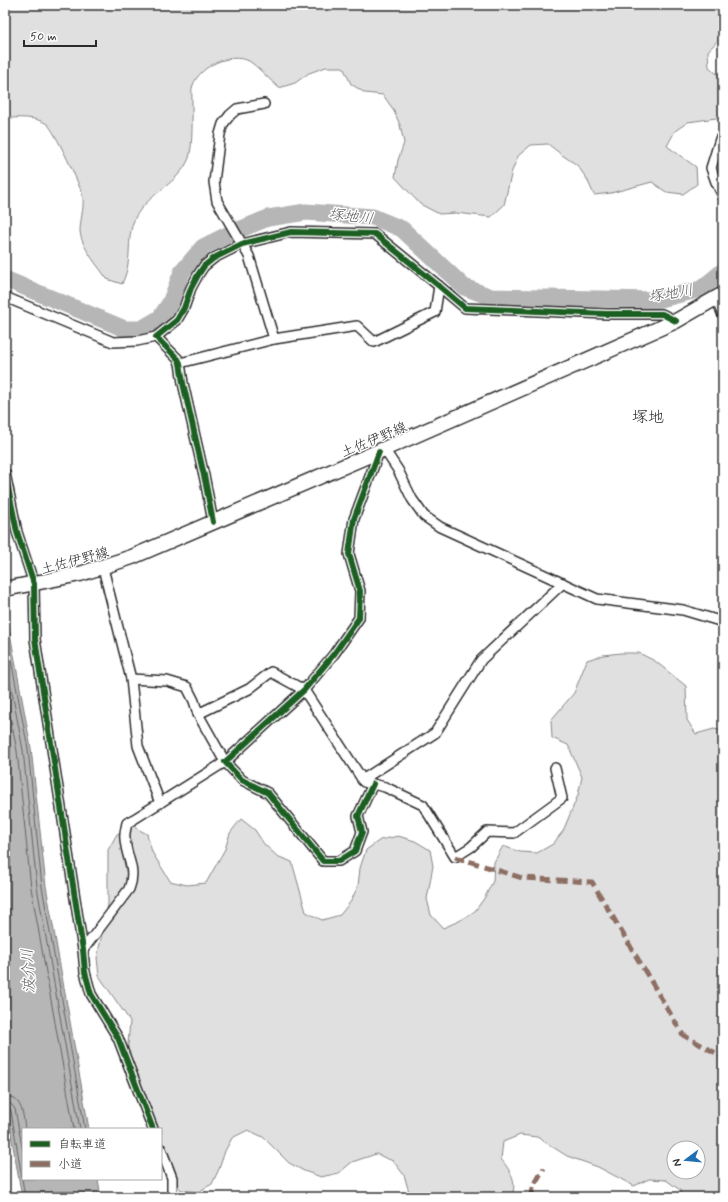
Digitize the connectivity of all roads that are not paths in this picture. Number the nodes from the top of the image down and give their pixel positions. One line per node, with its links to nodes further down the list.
1 (264, 104): 4 (street)
2 (723, 136): 3 (street)
3 (723, 196)
4 (242, 244): 5 (street); 10 (street); 11 (street)
5 (439, 286): 9 (street); 11 (street)
6 (720, 296): 8 (street); 9 (main road, 土佐伊野線)
7 (5, 298): 10 (street)
8 (723, 315)
9 (676, 321): 13 (main road, 土佐伊野線)
10 (156, 337): 12 (street)
11 (274, 339): 12 (street)
12 (180, 363): 15 (street)
13 (381, 450): 15 (main road, 土佐伊野線); 17 (street); 22 (street)
14 (5, 473): 18 (street)
15 (214, 522): 16 (main road, 土佐伊野線)
16 (103, 568): 18 (main road, 土佐伊野線); 21 (street)
17 (563, 583): 20 (street); 26 (street)
18 (29, 585): 19 (main road, 土佐伊野線); 29 (street)
19 (5, 589)
20 (723, 622)
21 (132, 679): 23 (street); 28 (street)
22 (304, 690): 23 (street); 24 (street); 26 (street)
23 (198, 714): 24 (street)
24 (225, 762): 27 (street); 28 (street)
25 (555, 768): 27 (street)
26 (362, 780): 27 (street)
27 (373, 784)
28 (160, 803): 29 (street)
29 (83, 950): 30 (street)
30 (153, 1128)
31 (162, 1152): 32 (street)
32 (172, 1197)

